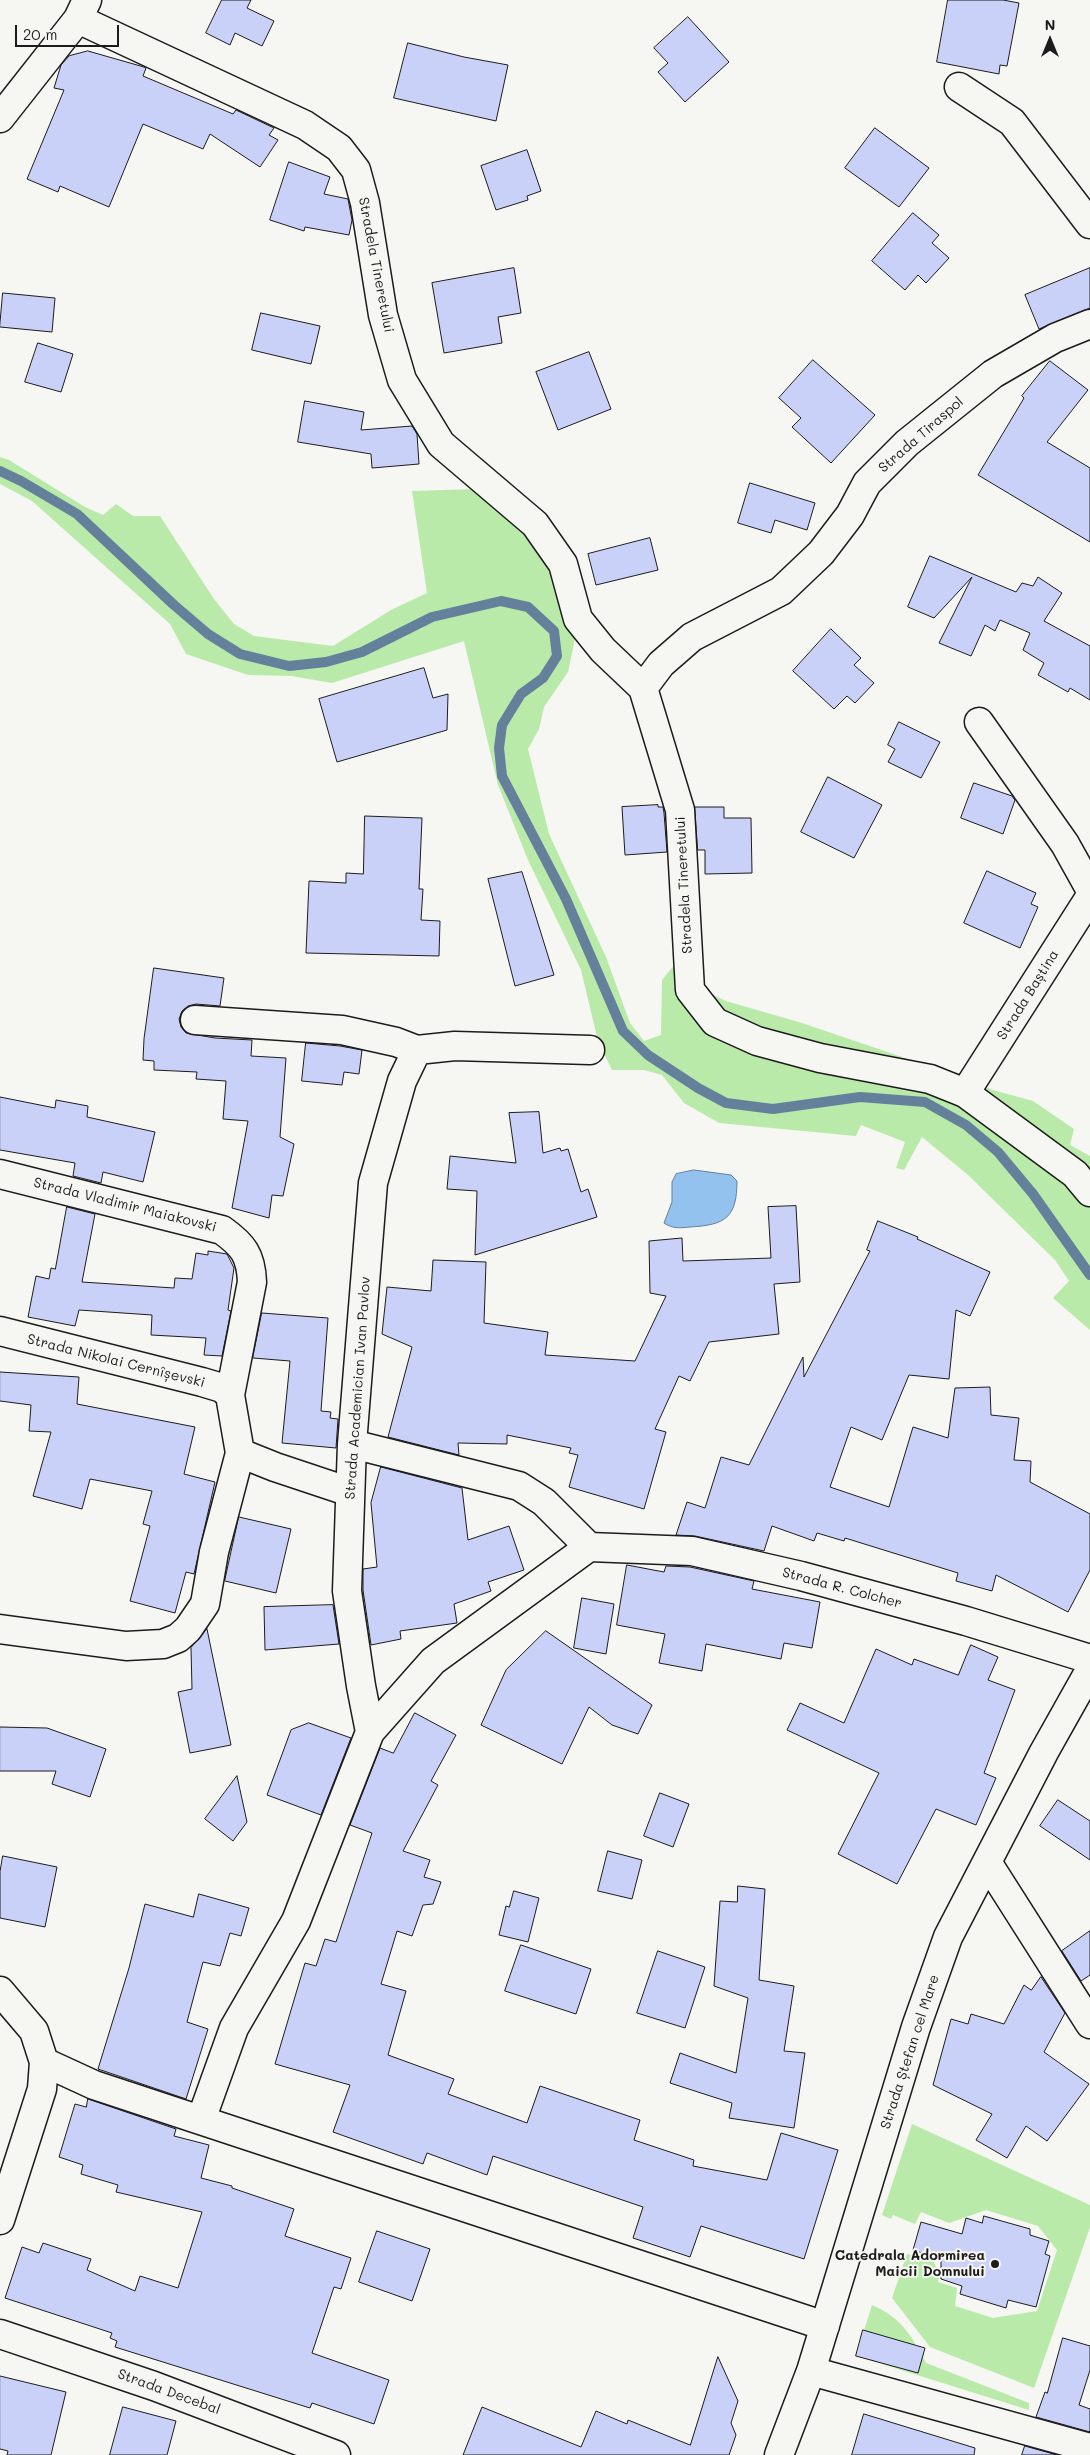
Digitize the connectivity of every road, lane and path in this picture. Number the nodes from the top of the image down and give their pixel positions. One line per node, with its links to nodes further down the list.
1 (82, 9): 3 (street); 6 (street, Stradela Tineretului)
2 (959, 87): 4 (street)
3 (0, 118)
4 (1090, 224)
5 (1090, 324): 6 (street, Strada Tiraspol)
6 (643, 688): 13 (street, Stradela Tineretului)
7 (979, 722): 8 (street)
8 (1090, 889)
9 (1090, 896): 13 (street, Strada Baștina)
10 (195, 1020): 11 (street)
11 (417, 1050): 12 (street); 18 (street, Strada Academician Ivan Pavlov)
12 (590, 1050)
13 (965, 1093): 15 (street, Stradela Tineretului)
14 (0, 1174): 17 (street, Strada Vladimir Maiakovski)
15 (1090, 1192)
16 (0, 1331): 17 (street, Strada Nikolai Cernîșevski)
17 (230, 1395): 19 (street)
18 (352, 1444): 20 (street, Strada Academician Ivan Pavlov); 21 (street)
19 (240, 1453): 20 (street); 22 (street)
20 (350, 1492): 25 (street, Strada Academician Ivan Pavlov)
21 (589, 1548): 23 (street, Strada R. Colcher); 25 (street)
22 (0, 1629)
23 (1090, 1659)
24 (1086, 1685): 26 (street, Strada Ștefan cel Mare)
25 (370, 1732): 30 (street)
26 (987, 1862): 28 (street); 32 (street, Strada Ștefan cel Mare)
27 (0, 1991): 29 (street)
28 (1090, 2024)
29 (44, 2062): 30 (street); 31 (street)
30 (201, 2120): 32 (street)
31 (0, 2220)
32 (825, 2326): 34 (street, Strada Ștefan cel Mare)
33 (0, 2334): 36 (street, Strada Decebal)
34 (811, 2371): 35 (street); 37 (street, Strada Ștefan cel Mare)
35 (1090, 2448)
36 (336, 2455)
37 (780, 2455)

